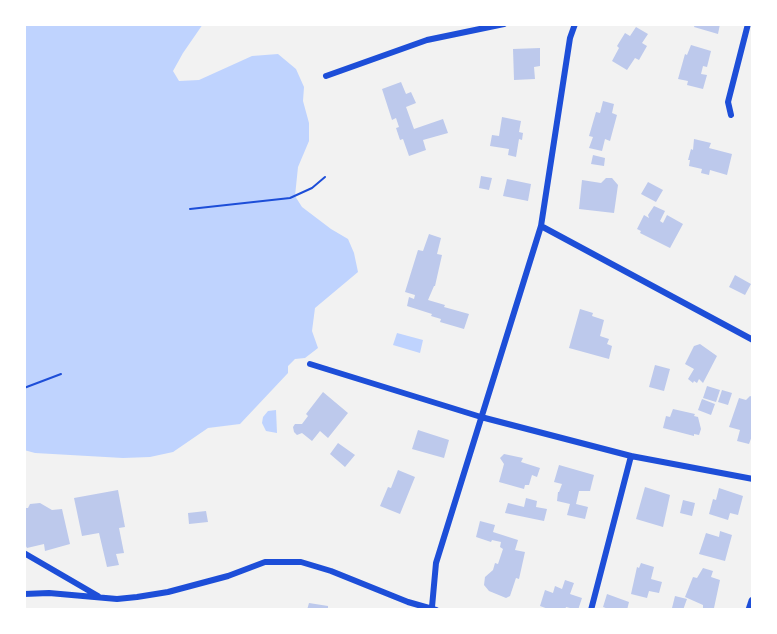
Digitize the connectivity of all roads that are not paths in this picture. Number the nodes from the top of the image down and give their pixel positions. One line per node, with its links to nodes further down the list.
1 (504, 24): 4 (street)
2 (575, 24): 6 (street)
3 (748, 24): 5 (street)
4 (326, 76)
5 (731, 115)
6 (541, 226): 7 (street); 9 (street)
7 (753, 340)
8 (310, 364): 9 (street)
9 (481, 417): 10 (street); 16 (street)
10 (631, 456): 11 (street); 17 (street)
11 (753, 479)
12 (24, 554): 14 (street)
13 (24, 594): 14 (street)
14 (101, 598): 16 (street)
15 (753, 601): 18 (street)
16 (434, 609)
17 (591, 610)
18 (750, 610)

